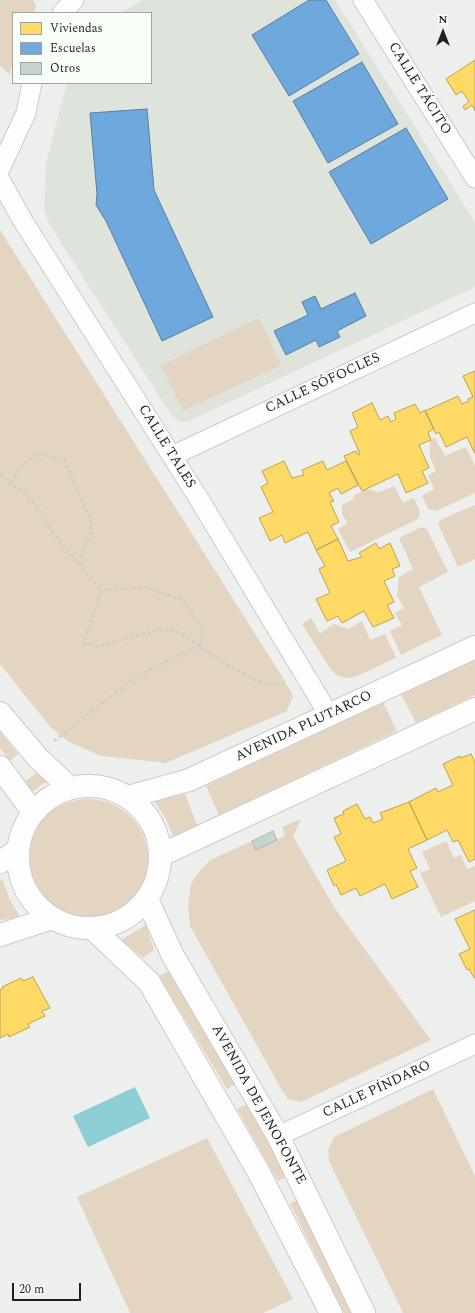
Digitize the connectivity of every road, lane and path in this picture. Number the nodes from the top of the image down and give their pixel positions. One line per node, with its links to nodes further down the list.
1 (74, 0): 3 (street)
2 (363, 0): 6 (street, CALLE TÁCITO)
3 (63, 12)
4 (32, 84): 5 (street)
5 (0, 169)
6 (475, 178)
7 (0, 180): 9 (street, CALLE TALES)
8 (475, 313): 9 (street, CALLE SÓFOCLES)
9 (172, 456): 16 (street, CALLE TALES)
10 (0, 474): 11 (path)
11 (11, 482): 12 (path); 12 (path)
12 (78, 562): 13 (path)
13 (101, 590): 14 (path); 14 (path)
14 (199, 646): 16 (path); 20 (path)
15 (475, 647): 19 (main road, AVENIDA PLUTARCO)
16 (305, 675): 19 (street, CALLE TALES)
17 (475, 709): 25 (main road)
18 (0, 713): 20 (main road)
19 (329, 715): 23 (main road, AVENIDA PLUTARCO)
20 (38, 758): 22 (main road)
21 (0, 767): 24 (main road)
22 (70, 788): 23 (main road); 24 (main road)
23 (128, 797): 25 (main road)
24 (33, 812): 26 (main road)
25 (161, 855): 27 (main road)
26 (7, 857): 28 (main road)
27 (147, 899): 29 (main road); 32 (main road, AVENIDA DE JENOFONTE)
28 (52, 918): 29 (main road); 30 (main road)
29 (92, 928): 33 (main road)
30 (0, 935)
31 (475, 1044): 32 (street, CALLE PÍNDARO)
32 (278, 1136): 34 (main road, AVENIDA DE JENOFONTE)
33 (331, 1313)
34 (364, 1313)

